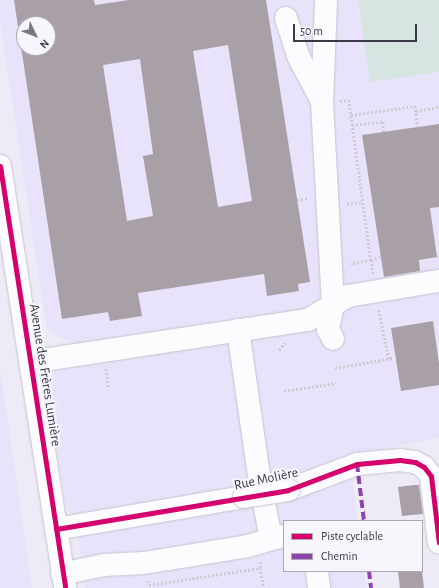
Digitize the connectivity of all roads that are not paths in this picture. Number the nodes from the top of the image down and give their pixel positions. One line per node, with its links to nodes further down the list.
1 (326, 0): 3 (street)
2 (286, 18): 3 (street)
3 (330, 102): 6 (street)
4 (0, 166): 9 (street, Avenue des Frères Lumière)
5 (439, 281): 6 (street)
6 (333, 306): 7 (street); 8 (street)
7 (238, 330): 9 (street); 12 (street)
8 (333, 339)
9 (30, 362): 11 (street, Avenue des Frères Lumière)
10 (432, 465): 11 (street, Rue Molière, bridge); 13 (street, Rue Molière)
11 (56, 529): 15 (street, Avenue des Frères Lumière)
12 (277, 538): 15 (street)
13 (439, 543)
14 (317, 572): 16 (street)
15 (63, 581)
16 (319, 588)

